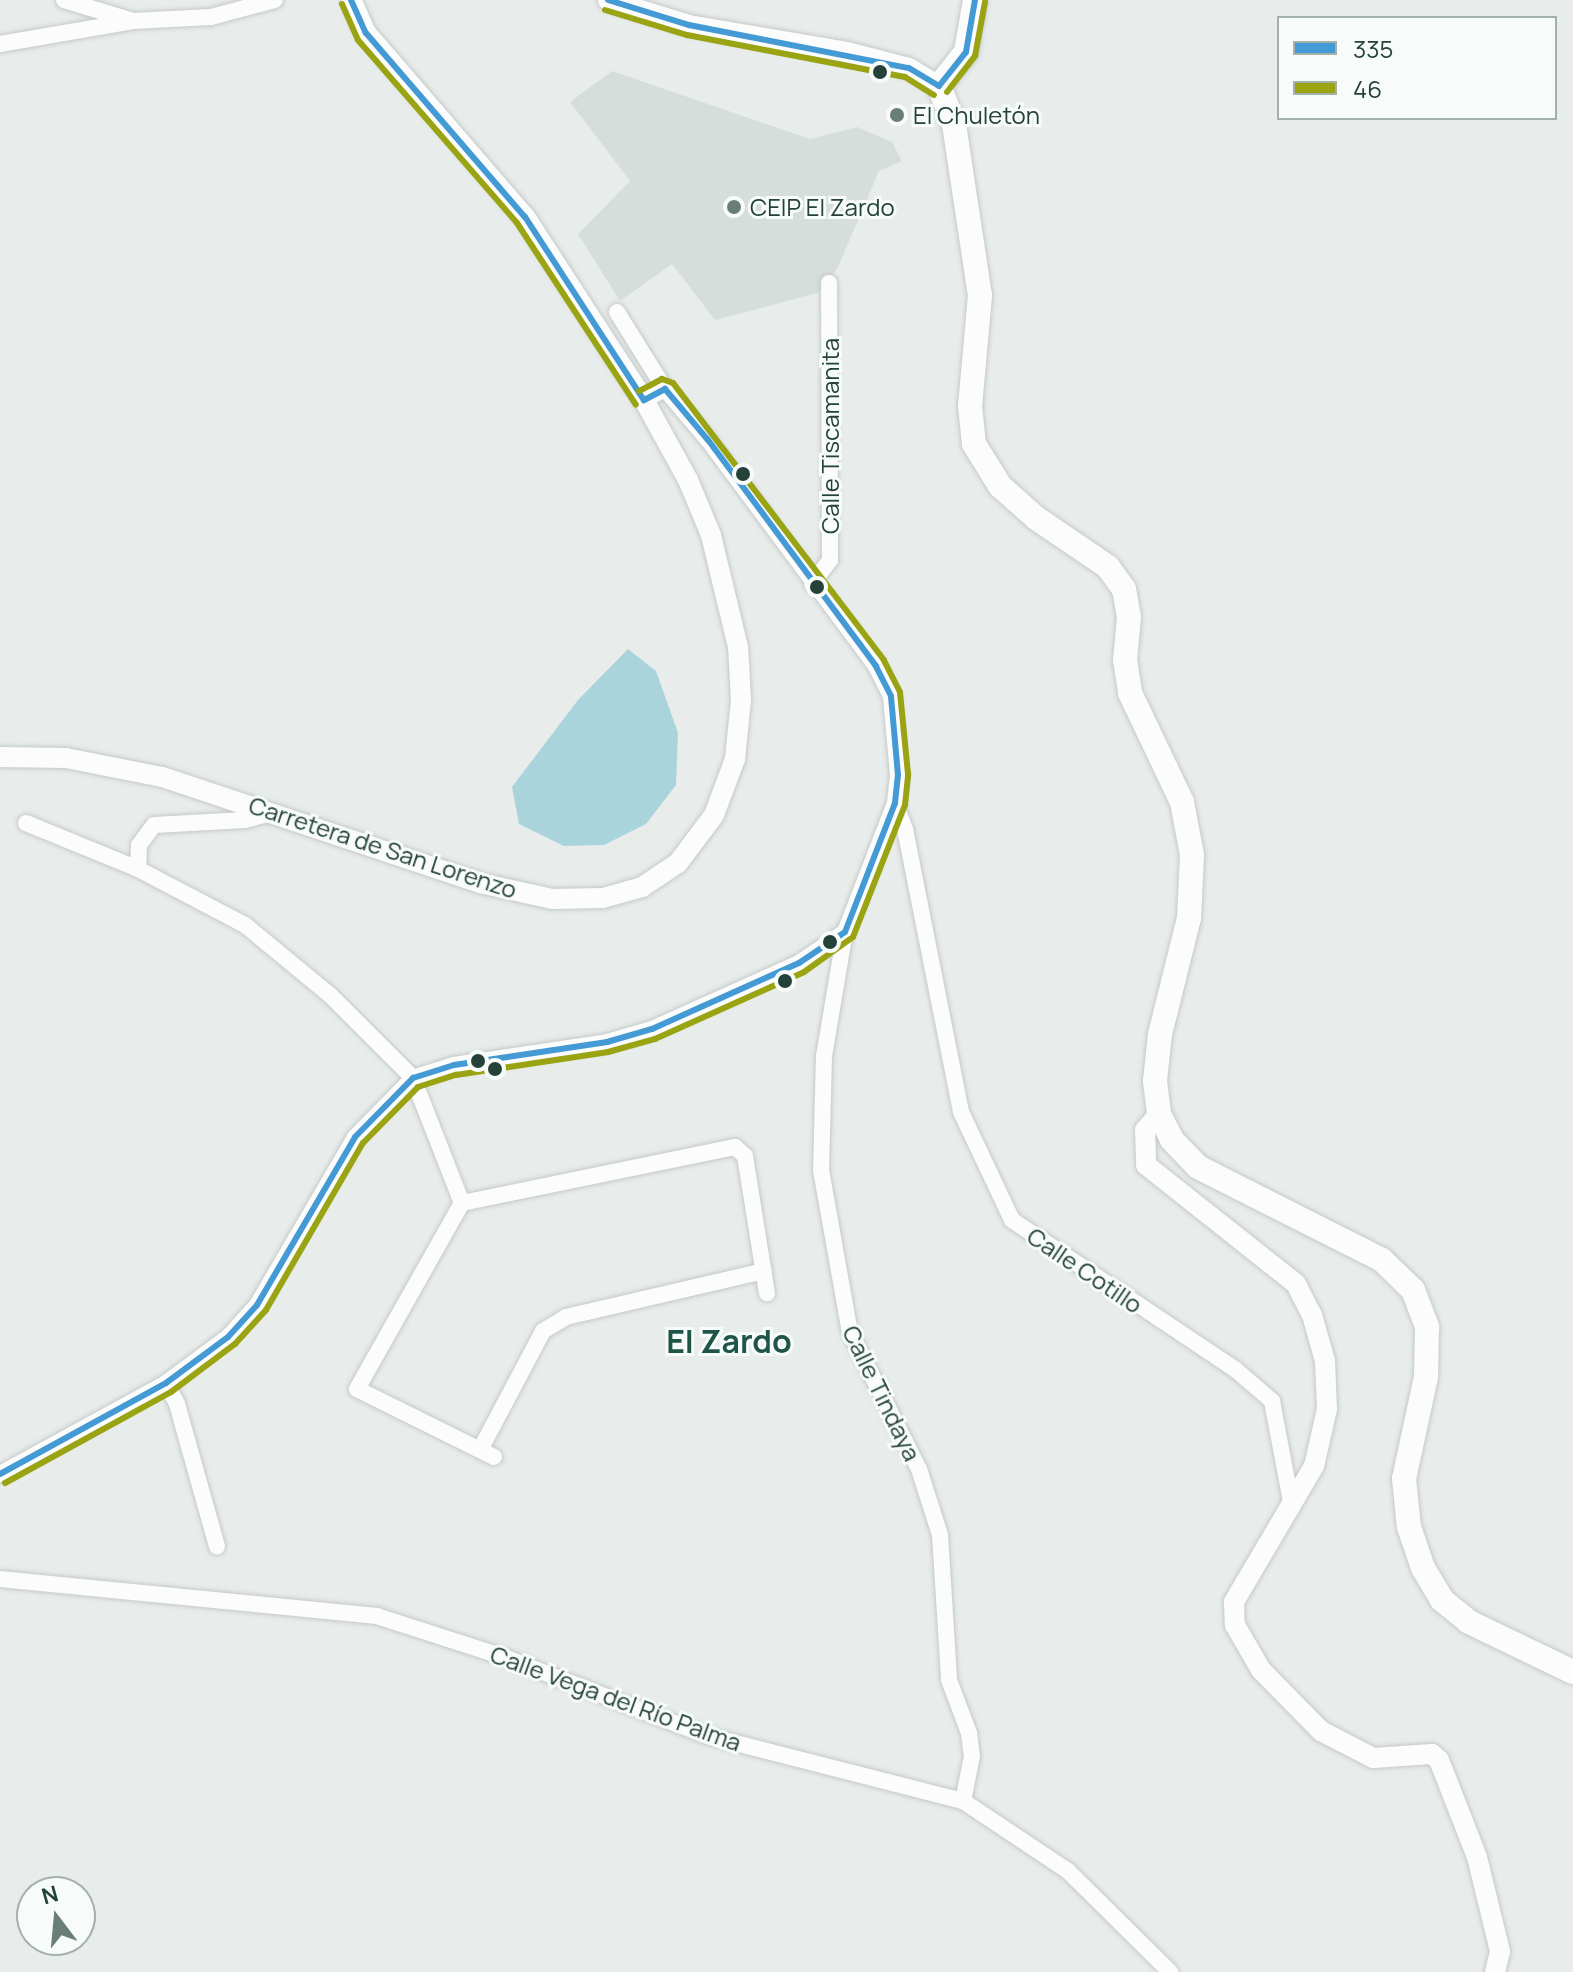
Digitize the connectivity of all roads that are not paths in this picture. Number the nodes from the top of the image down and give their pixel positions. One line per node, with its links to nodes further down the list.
1 (64, 0): 6 (street)
2 (275, 0): 6 (street)
3 (351, 0): 12 (street, Carretera de San Lorenzo)
4 (608, 0): 8 (street)
5 (975, 0): 8 (main road)
6 (133, 21): 7 (street)
7 (0, 44)
8 (939, 86): 21 (main road)
9 (829, 283): 13 (street, Calle Tiscamanita)
10 (617, 312): 11 (street)
11 (665, 389): 12 (street); 13 (street)
12 (644, 400): 16 (street, Carretera de San Lorenzo)
13 (812, 584): 15 (street)
14 (0, 757): 16 (street, Carretera de San Lorenzo)
15 (895, 803): 19 (street, Calle Tindaya); 27 (street, Calle Cotillo)
16 (276, 811): 18 (street)
17 (26, 823): 18 (street)
18 (138, 869): 20 (street)
19 (845, 932): 20 (street); 31 (street, Calle Tindaya)
20 (413, 1078): 22 (street); 25 (street)
21 (1159, 1114): 27 (street); 30 (main road)
22 (462, 1203): 23 (street); 23 (street)
23 (764, 1271): 24 (street)
24 (767, 1293)
25 (166, 1383): 26 (street); 28 (street)
26 (0, 1474)
27 (1291, 1502): 33 (street)
28 (217, 1546)
29 (0, 1579): 31 (street, Calle Vega del Río Palma)
30 (1573, 1672)
31 (963, 1801): 32 (street, Calle Vega del Río Palma)
32 (1170, 1972)
33 (1495, 1972)

